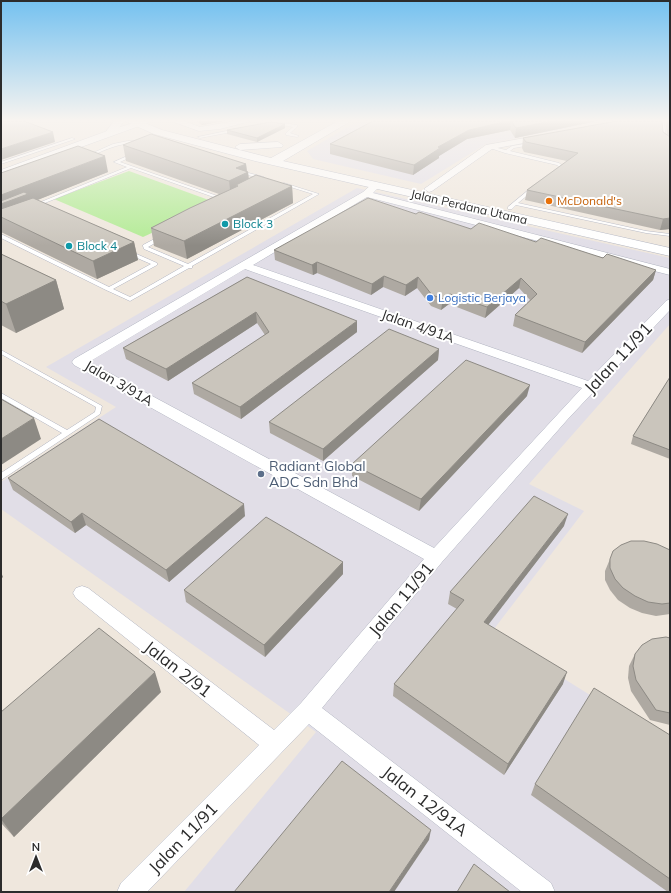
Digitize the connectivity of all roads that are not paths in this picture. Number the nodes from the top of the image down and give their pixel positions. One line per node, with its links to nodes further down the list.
1 (34, 163): 8 (street)
2 (120, 163): 7 (lane)
3 (275, 163): 16 (street, Jalan Perdana Utama)
4 (314, 163): 10 (street, Jalan Perdana Utama)
5 (467, 163): 15 (street)
6 (552, 163): 11 (lane)
7 (131, 167): 17 (lane); 19 (lane)
8 (14, 170)
9 (235, 170): 12 (lane)
10 (358, 173): 15 (street, Jalan Perdana Utama); 16 (street)
11 (550, 176)
12 (272, 181)
13 (279, 183): 29 (lane)
14 (538, 186): 18 (lane)
15 (429, 189): 18 (street, Jalan Perdana Utama)
16 (371, 190): 27 (street, Jalan Perdana Utama); 28 (street, Jalan 3/91A); 30 (street)
17 (232, 202)
18 (513, 206): 21 (lane); 23 (street, Jalan Perdana Utama)
19 (30, 207)
20 (168, 234): 29 (lane)
21 (670, 235)
22 (1, 236): 31 (lane)
23 (644, 239): 24 (street); 25 (street, Jalan Perdana Utama)
24 (670, 242)
25 (670, 245)
26 (125, 250): 31 (lane)
27 (670, 252)
28 (244, 265): 34 (street, Jalan 4/91A); 38 (street, Jalan 3/91A)
29 (190, 267): 31 (lane)
30 (670, 272)
31 (108, 289)
32 (670, 303): 34 (street, Jalan 11/91)
33 (1, 352): 36 (lane)
34 (592, 387): 38 (street, Jalan 11/91)
35 (1, 395): 36 (lane)
36 (67, 433): 37 (lane)
37 (1, 477)
38 (436, 557): 40 (street, Jalan 11/91)
39 (82, 593): 41 (street, Jalan 2/91)
40 (308, 710): 41 (street, Jalan 11/91); 43 (street, Jalan 12/91A)
41 (275, 744): 42 (street, Jalan 11/91)
42 (130, 892)
43 (542, 892)

